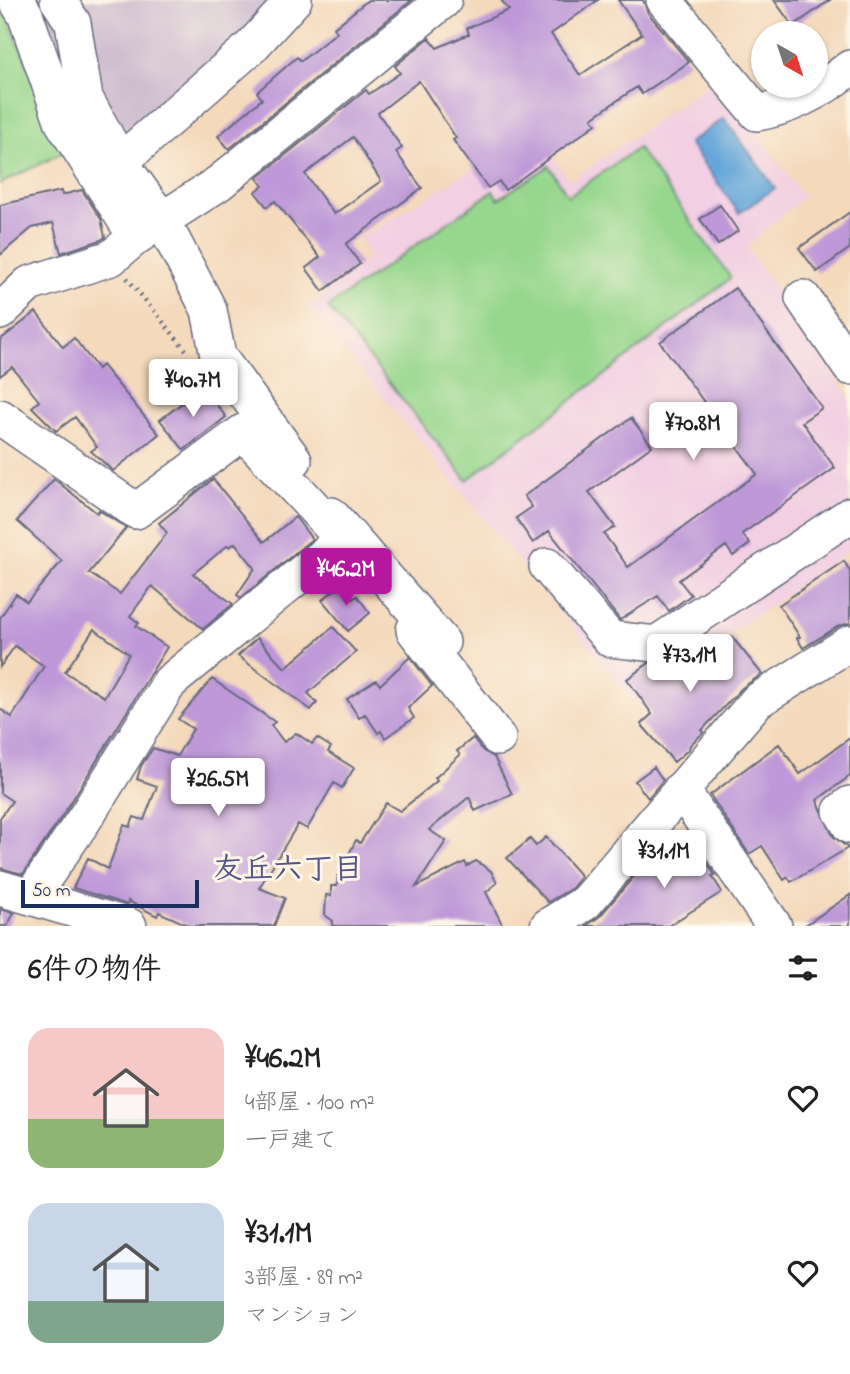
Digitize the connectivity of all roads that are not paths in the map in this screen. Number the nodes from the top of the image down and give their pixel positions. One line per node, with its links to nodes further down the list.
1 (16, 0): 8 (street)
2 (58, 0): 7 (street)
3 (294, 0): 7 (street)
4 (444, 0): 8 (street)
5 (664, 0): 6 (street)
6 (850, 68)
7 (120, 162): 8 (street)
8 (145, 238): 10 (street); 16 (street)
9 (803, 298): 11 (street)
10 (0, 312)
11 (850, 367)
12 (0, 417): 14 (street)
13 (850, 515): 15 (street)
14 (343, 539): 18 (street); 22 (street)
15 (547, 566)
16 (442, 642)
17 (850, 643): 19 (street)
18 (498, 738)
19 (681, 789): 24 (street); 25 (street)
20 (850, 804): 21 (street)
21 (850, 826)
22 (15, 893): 23 (street)
23 (129, 926)
24 (548, 926)
25 (774, 926)

